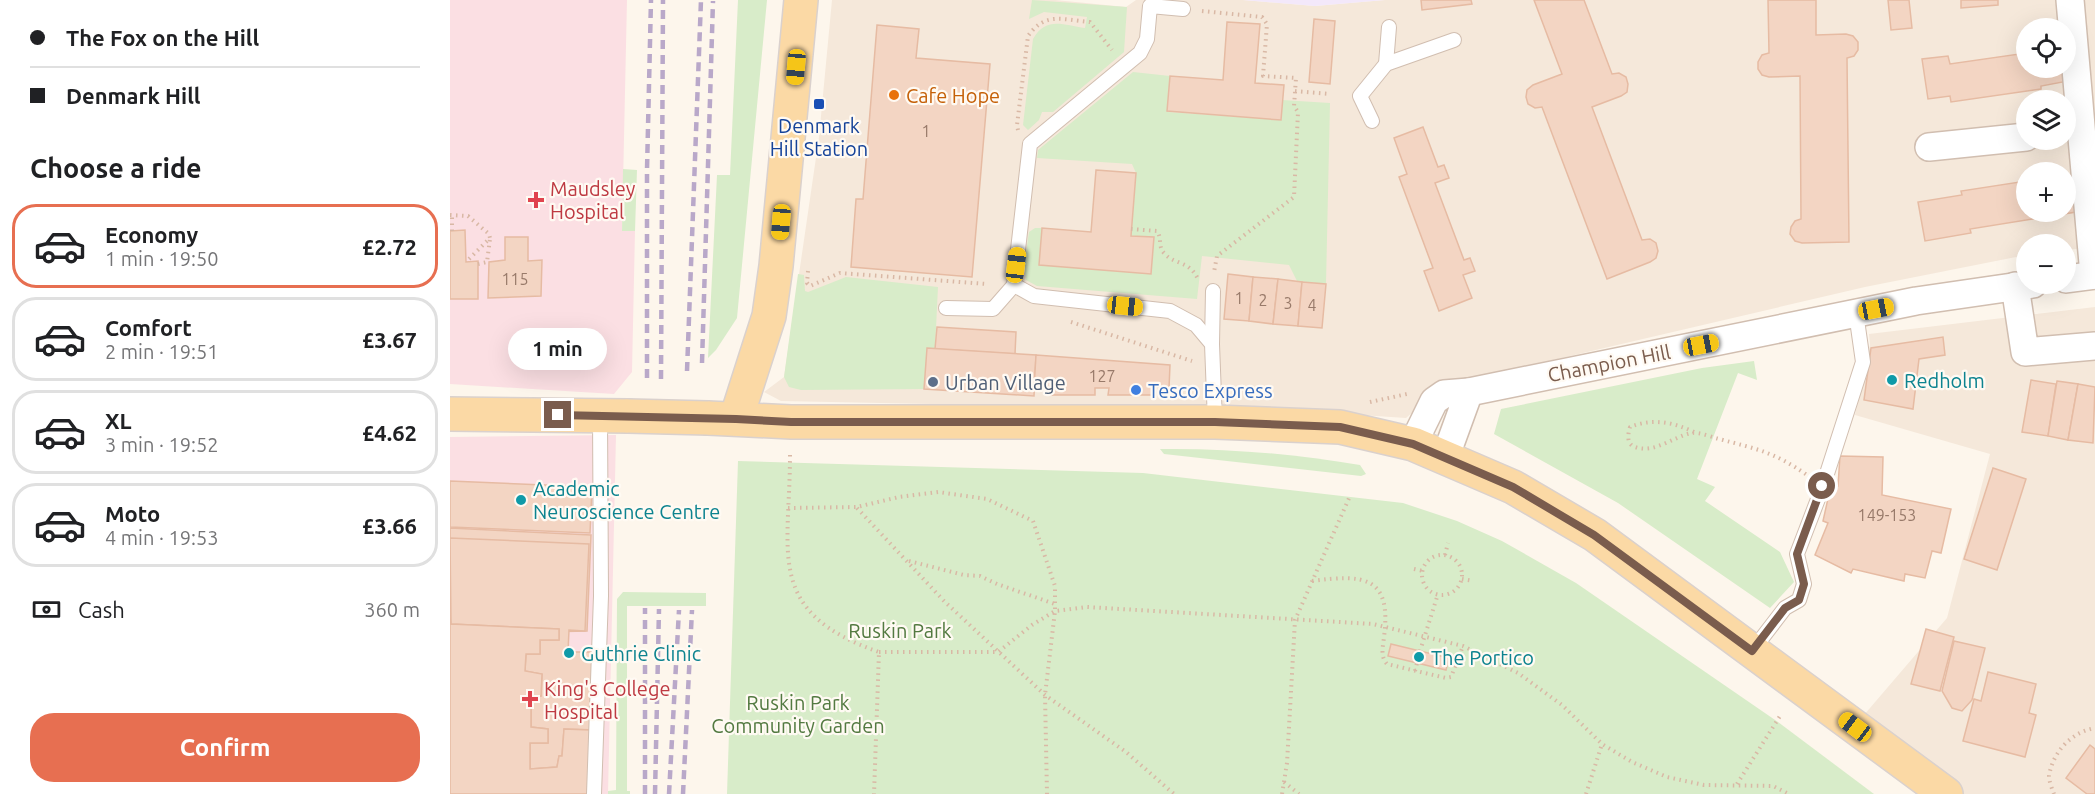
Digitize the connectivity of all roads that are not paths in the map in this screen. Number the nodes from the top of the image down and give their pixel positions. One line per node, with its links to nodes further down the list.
1 (801, 0): 25 (main road)
2 (2070, 0): 7 (street)
3 (1184, 9): 14 (lane)
4 (1389, 27): 6 (lane)
5 (1454, 40): 6 (lane)
6 (1386, 64): 8 (lane)
7 (2073, 90)
8 (1372, 121)
9 (2016, 138): 11 (street)
10 (2076, 146): 12 (street)
11 (1929, 147)
12 (2095, 275): 13 (street)
13 (2076, 278)
14 (1014, 285): 18 (lane); 20 (lane)
15 (2016, 286): 19 (street, Champion Hill)
16 (1208, 290): 20 (lane)
17 (2024, 294): 21 (street)
18 (946, 308)
19 (1856, 313): 22 (street, Champion Hill); 29 (lane)
20 (1212, 344): 26 (lane)
21 (2095, 346)
22 (1469, 392): 27 (street, Champion Hill); 28 (street)
23 (450, 414): 24 (main road)
24 (614, 416): 25 (main road, bridge); 30 (lane)
25 (722, 418): 26 (main road)
26 (1215, 422): 27 (main road)
27 (1413, 444): 28 (main road)
28 (1445, 458): 29 (main road)
29 (1752, 651): 31 (main road)
30 (594, 794)
31 (1946, 794)

